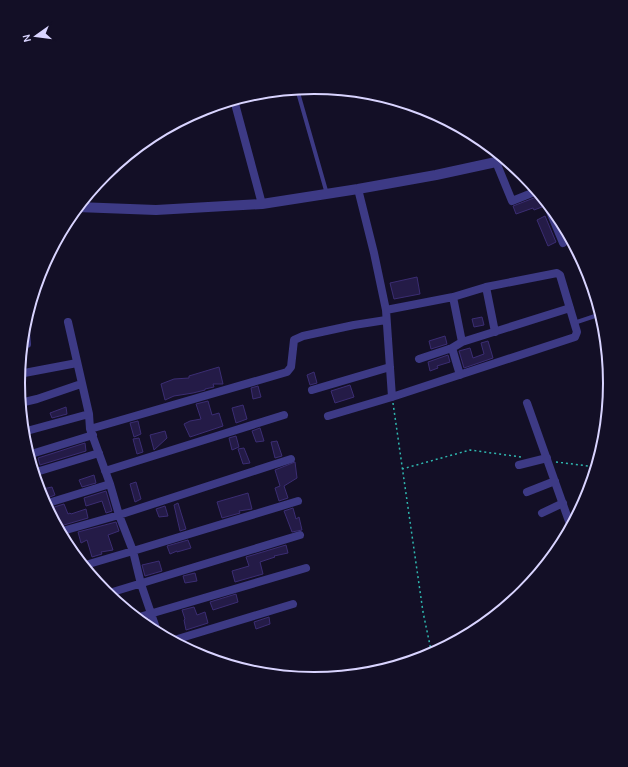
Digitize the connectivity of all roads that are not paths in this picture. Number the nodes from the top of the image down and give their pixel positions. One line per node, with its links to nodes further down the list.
1 (299, 95): 7 (lane)
2 (235, 105): 8 (street)
3 (498, 160): 5 (street)
4 (501, 163): 6 (street)
5 (358, 189): 7 (street); 15 (street)
6 (531, 193)
7 (327, 194): 8 (street)
8 (262, 204): 9 (street)
9 (85, 208)
10 (556, 226): 11 (street)
11 (563, 243)
12 (486, 287): 13 (street); 14 (street); 20 (street)
13 (453, 297): 15 (street); 21 (street)
14 (570, 308): 19 (street); 20 (street)
15 (386, 310): 17 (street)
16 (595, 316): 19 (lane)
17 (386, 320): 25 (street); 37 (street)
18 (68, 322): 24 (street)
19 (574, 323): 27 (street)
20 (494, 332): 21 (street)
21 (462, 342): 22 (street)
22 (452, 348): 23 (street); 27 (street)
23 (419, 359)
24 (77, 363): 26 (street); 28 (street)
25 (390, 367): 29 (street); 30 (street)
26 (26, 373)
27 (460, 375): 30 (street)
28 (82, 384): 31 (street); 33 (street)
29 (312, 390)
30 (392, 397): 35 (street)
31 (26, 402)
32 (527, 403): 41 (street)
33 (89, 414): 36 (street); 37 (street)
34 (284, 415): 44 (street)
35 (328, 416)
36 (29, 430)
37 (91, 432): 38 (street); 39 (street)
38 (34, 453)
39 (99, 453): 43 (street); 44 (street)
40 (291, 459): 52 (street)
41 (548, 459): 42 (street); 45 (street)
42 (519, 465)
43 (39, 471)
44 (105, 471): 46 (street)
45 (555, 481): 47 (street); 50 (street)
46 (110, 484): 49 (street); 52 (street)
47 (527, 492)
48 (298, 500): 56 (street)
49 (51, 502)
50 (563, 503): 51 (street); 53 (street)
51 (542, 513)
52 (119, 514): 54 (street); 56 (street)
53 (569, 519)
54 (65, 530)
55 (300, 535): 59 (street)
56 (133, 551): 57 (street); 59 (street)
57 (89, 564)
58 (306, 568): 62 (street)
59 (141, 584): 60 (street); 62 (street)
60 (114, 592)
61 (293, 604): 65 (street)
62 (152, 614): 63 (street); 64 (street)
63 (143, 616)
64 (155, 626)
65 (178, 639)

